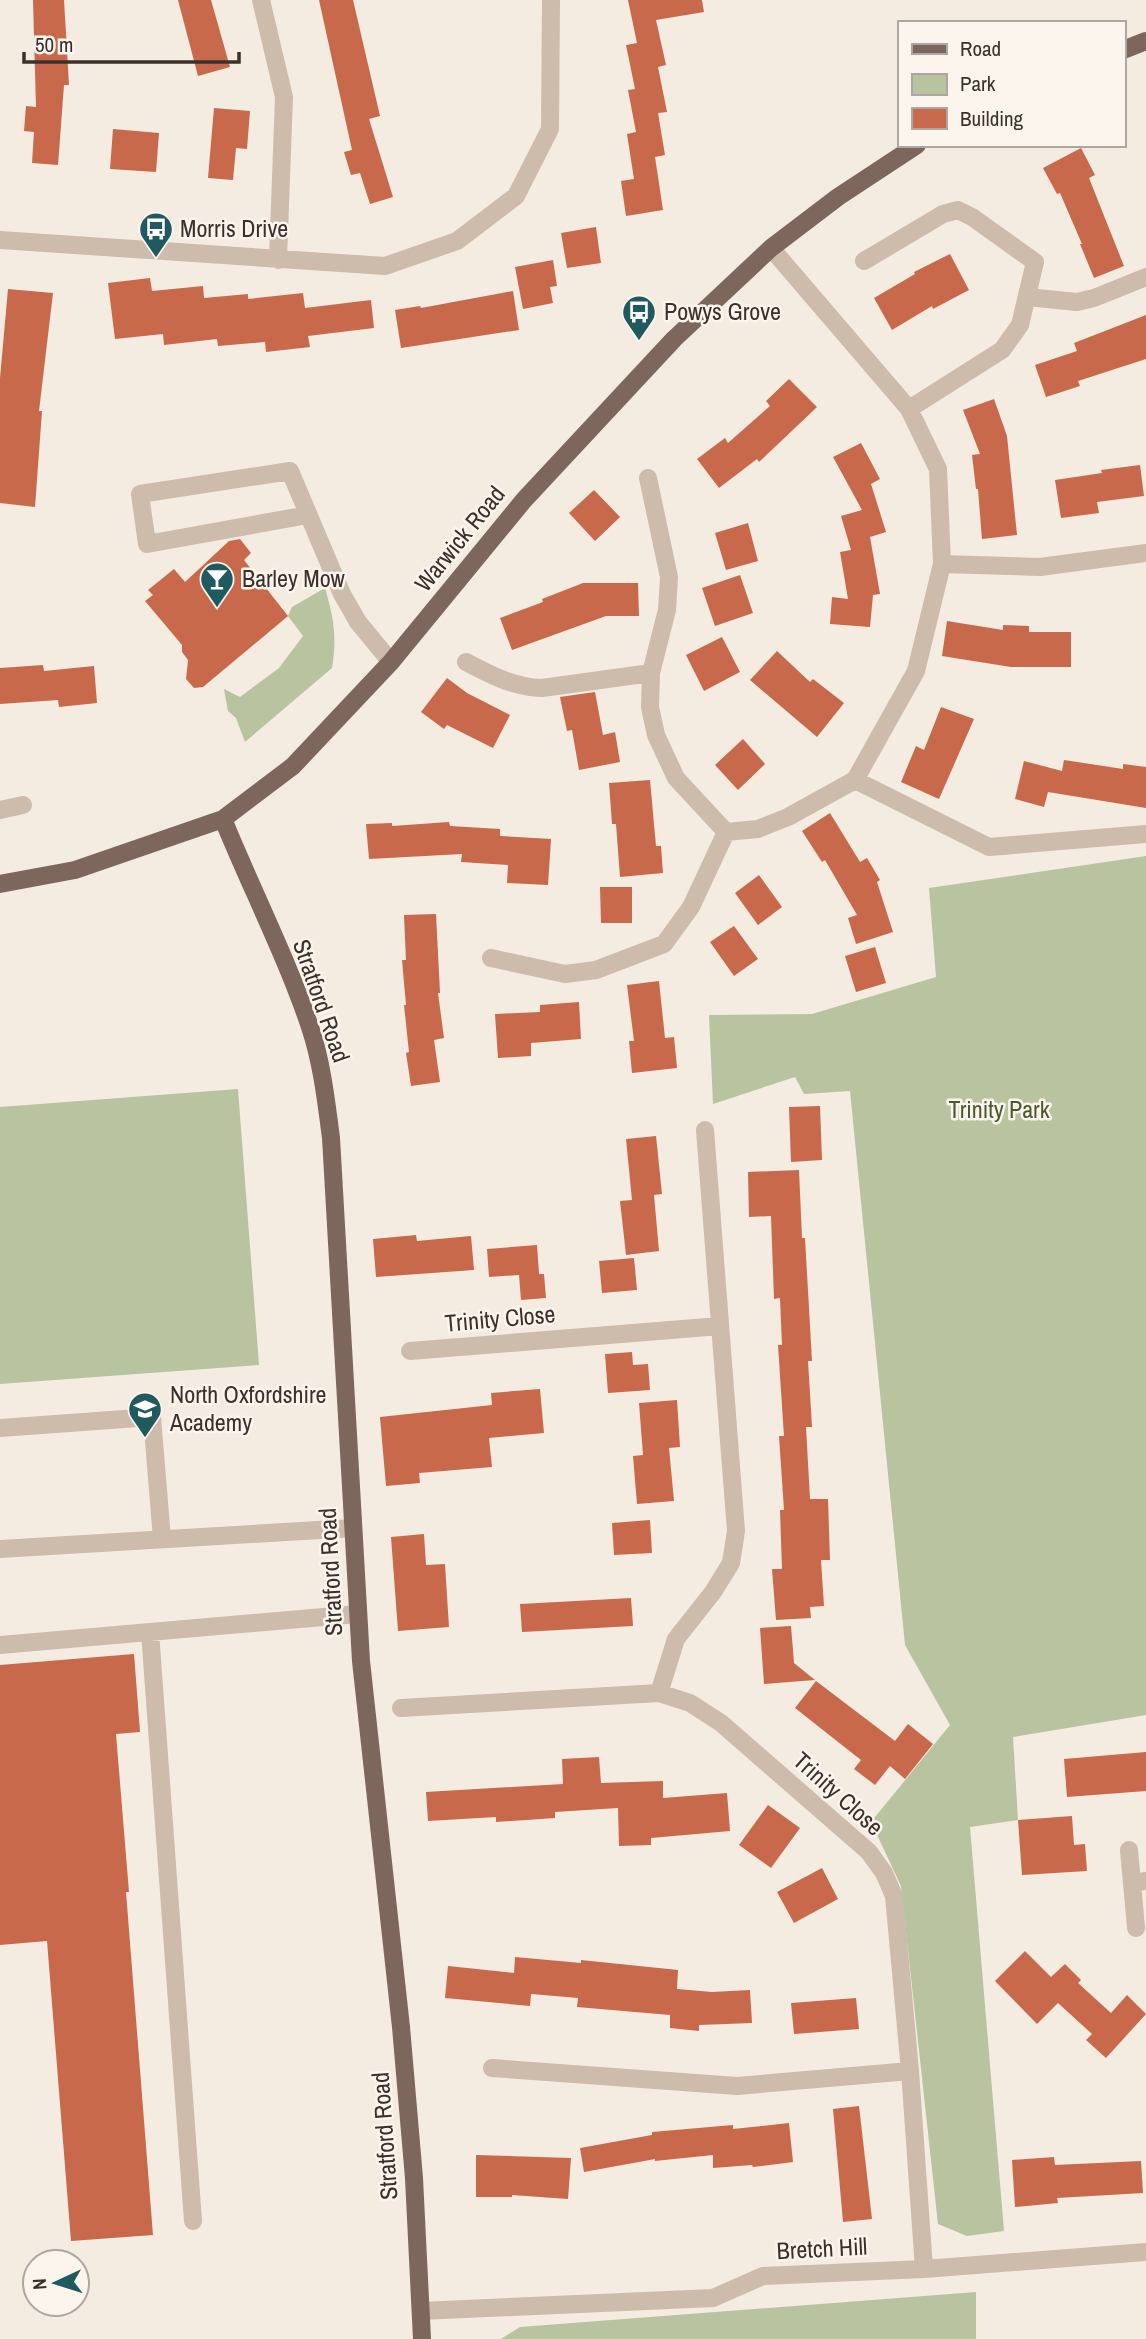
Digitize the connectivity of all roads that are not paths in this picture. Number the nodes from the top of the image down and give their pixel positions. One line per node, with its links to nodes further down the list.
1 (261, 0): 8 (street)
2 (551, 0): 8 (street)
3 (1146, 41): 4 (main road)
4 (1125, 49)
5 (914, 147): 7 (main road, Warwick Road)
6 (0, 240): 8 (street)
7 (771, 248): 12 (street); 17 (main road, Warwick Road)
8 (278, 260)
9 (864, 261): 11 (street)
10 (1146, 277): 11 (street)
11 (1027, 297): 12 (street)
12 (909, 408): 16 (street)
13 (649, 478): 19 (street)
14 (308, 515): 14 (street); 17 (street)
15 (1146, 553): 16 (street)
16 (942, 564): 20 (street)
17 (391, 662): 23 (main road, Warwick Road)
18 (466, 662): 19 (street)
19 (651, 673): 24 (street)
20 (855, 780): 24 (street); 25 (street)
21 (23, 805): 22 (street)
22 (0, 810)
23 (223, 818): 26 (main road, Warwick Road); 32 (main road, Stratford Road)
24 (726, 832): 27 (street)
25 (1146, 834)
26 (0, 884)
27 (491, 958)
28 (705, 1130): 29 (street)
29 (720, 1326): 30 (street, Trinity Close); 38 (street)
30 (410, 1351)
31 (0, 1428): 33 (street)
32 (354, 1528): 33 (street); 35 (main road, Stratford Road)
33 (162, 1539): 34 (street)
34 (0, 1549)
35 (358, 1614): 36 (street); 48 (main road, Stratford Road)
36 (150, 1632): 37 (street); 45 (street)
37 (0, 1645)
38 (659, 1693): 39 (street, Trinity Close); 44 (street, Trinity Close)
39 (401, 1708)
40 (1129, 1850): 41 (street)
41 (1139, 1882): 42 (street)
42 (1136, 1928)
43 (492, 2068): 44 (street)
44 (910, 2071): 47 (street, Trinity Close)
45 (192, 2221)
46 (1146, 2252): 47 (street, Bretch Hill)
47 (924, 2269): 48 (street, Bretch Hill)
48 (421, 2311): 49 (main road, Stratford Road)
49 (422, 2339)

